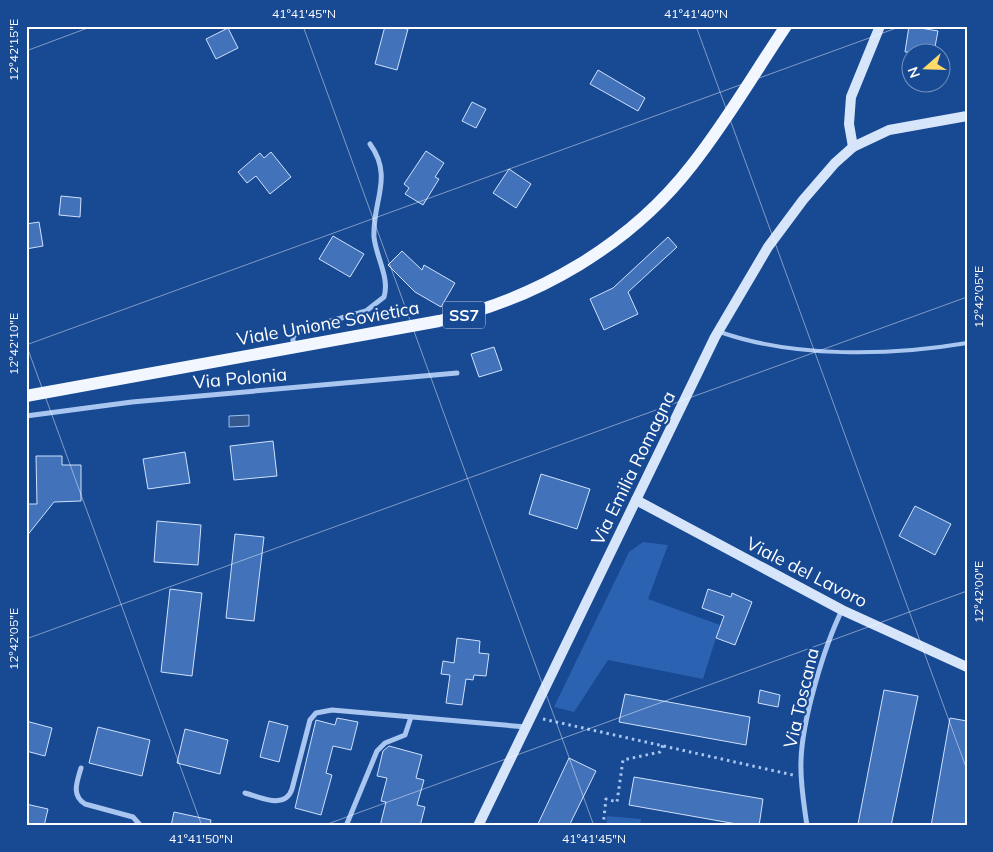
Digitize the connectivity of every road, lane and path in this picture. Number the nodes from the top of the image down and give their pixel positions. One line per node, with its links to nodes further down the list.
1 (786, 26): 8 (main road, Viale Unione Sovietica / SS7)
2 (880, 26): 5 (main road)
3 (967, 116): 5 (main road, Via Emilia Romagna)
4 (370, 144): 8 (street)
5 (852, 147): 6 (main road, Via Emilia Romagna)
6 (718, 331): 7 (lane); 12 (main road, Via Emilia Romagna)
7 (967, 343)
8 (293, 348): 10 (main road, Viale Unione Sovietica / SS7)
9 (457, 373): 11 (street, Via Polonia)
10 (26, 396)
11 (26, 416)
12 (636, 500): 13 (main road, Viale del Lavoro); 16 (main road, Via Emilia Romagna)
13 (842, 610): 14 (main road, Viale del Lavoro); 20 (street, Via Toscana)
14 (967, 667)
15 (412, 717): 17 (street); 21 (street); 23 (street)
16 (531, 717): 17 (main road, Via Emilia Romagna); 18 (path)
17 (526, 727): 24 (main road, Via Emilia Romagna)
18 (662, 745): 20 (path); 25 (path)
19 (81, 768): 22 (street)
20 (801, 777): 26 (street, Via Toscana)
21 (244, 793)
22 (142, 826)
23 (346, 826)
24 (478, 826)
25 (603, 826)
26 (807, 826)

